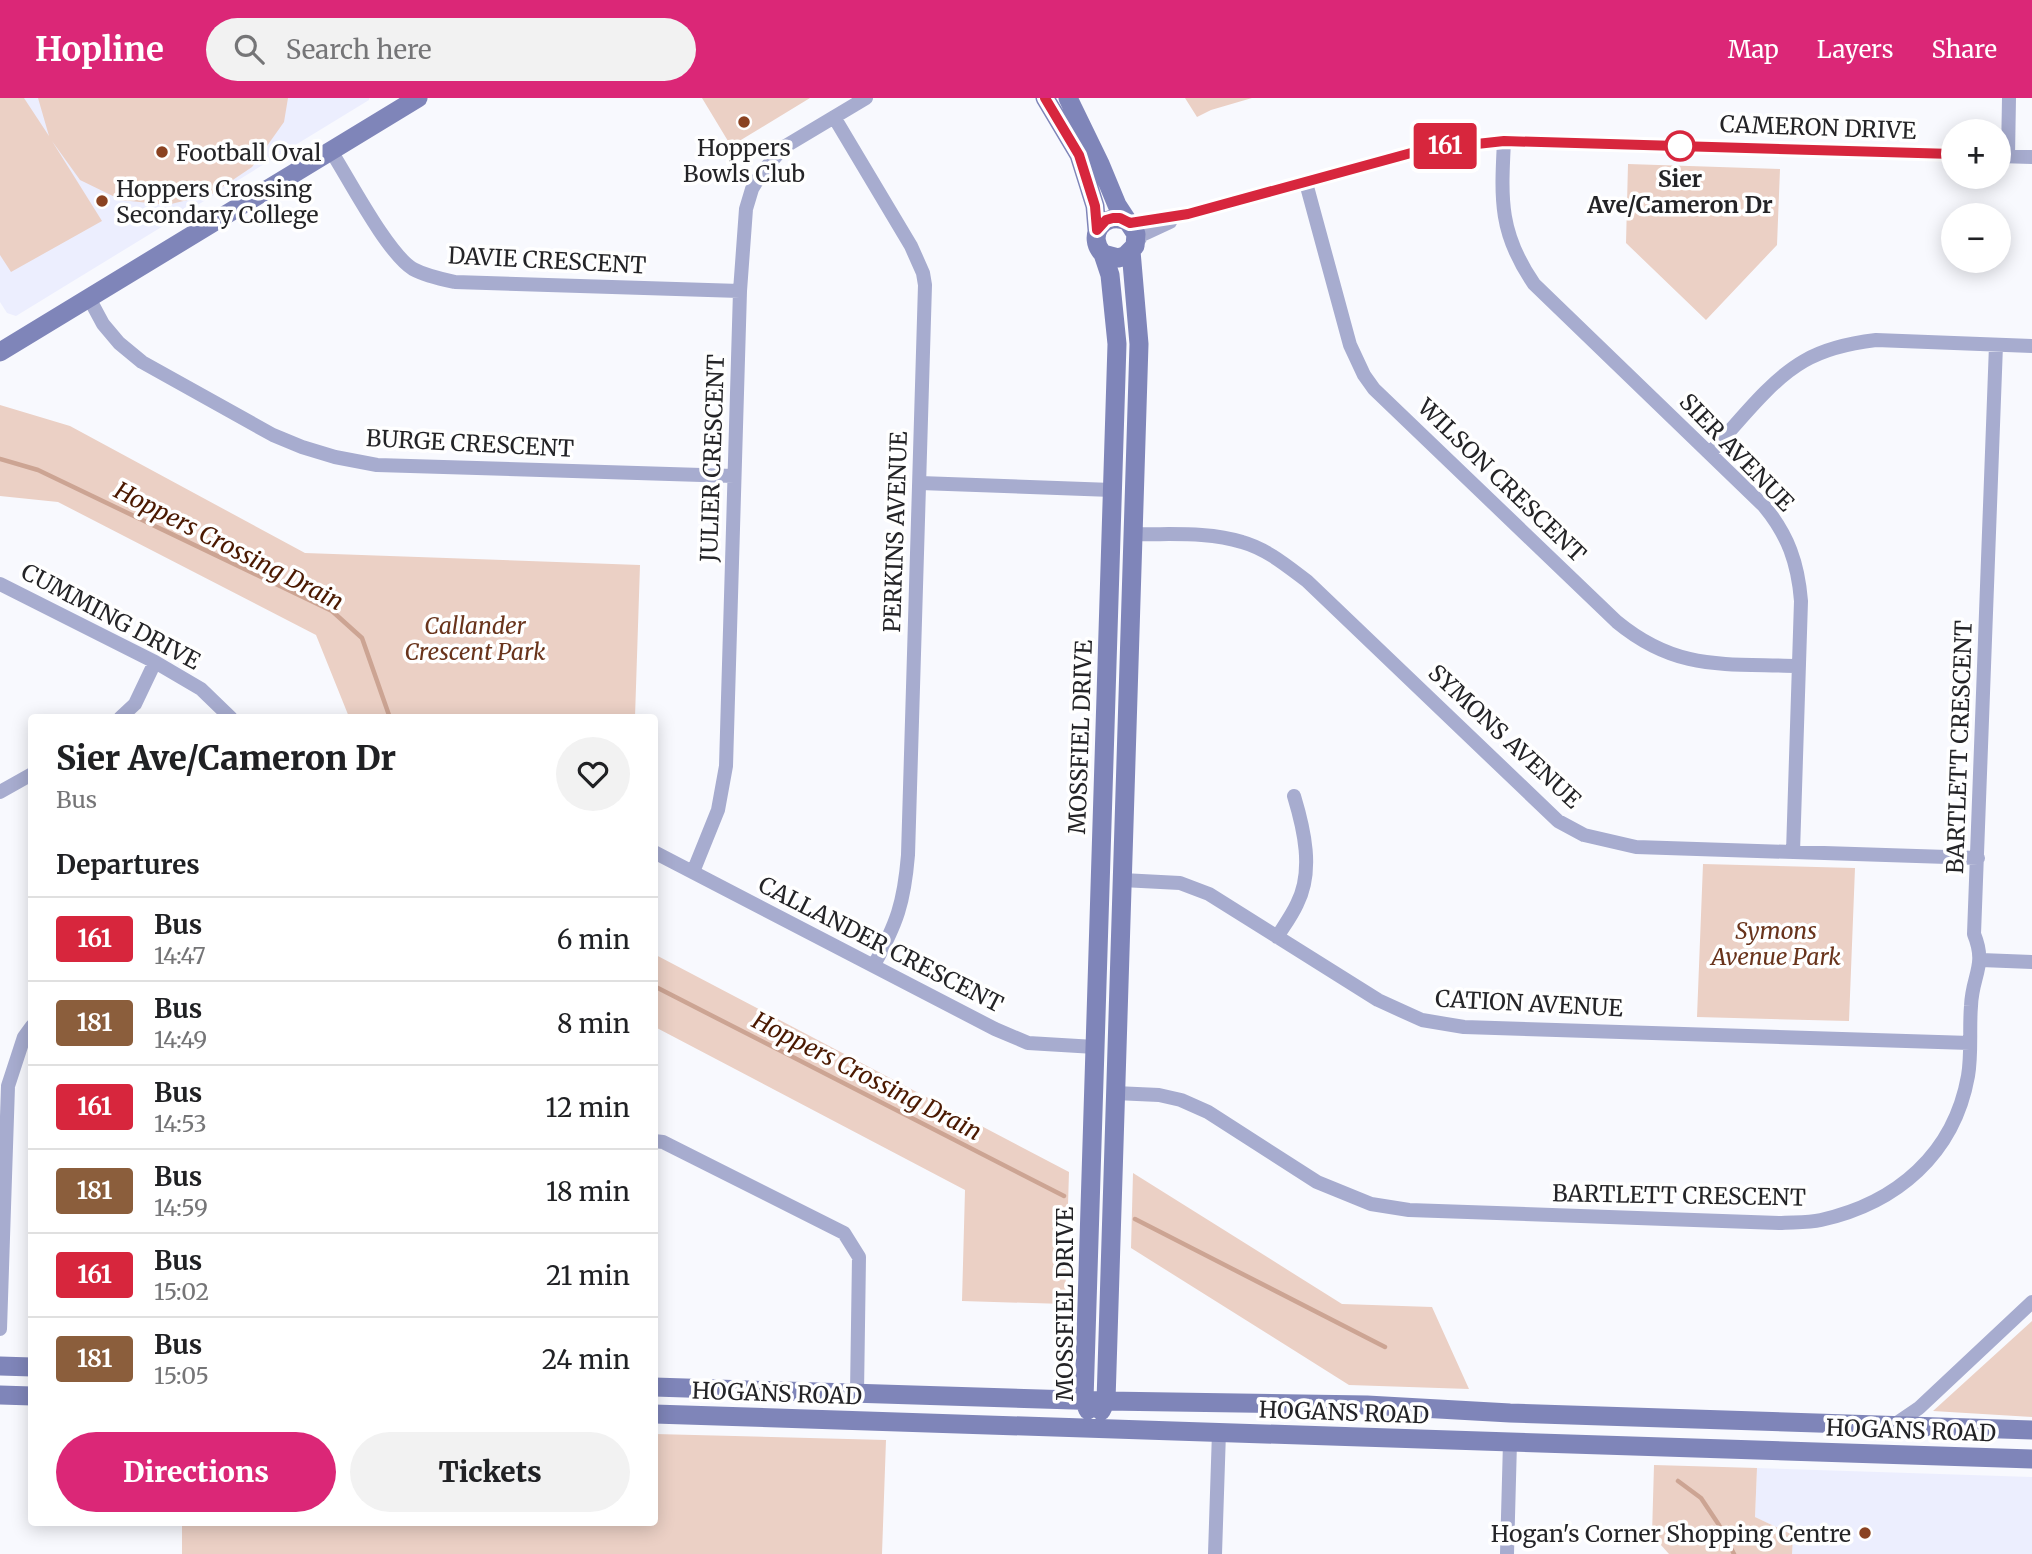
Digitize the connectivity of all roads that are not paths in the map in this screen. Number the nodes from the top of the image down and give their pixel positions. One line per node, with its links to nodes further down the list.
1 (418, 98): 6 (street)
2 (866, 98): 7 (street, JULIER CRESCENT)
3 (1045, 98): 17 (street)
4 (1068, 98): 16 (street)
5 (2009, 98): 8 (street)
6 (396, 104): 10 (street)
7 (834, 117): 20 (street, JULIER CRESCENT); 27 (street, PERKINS AVENUE)
8 (2007, 119)
9 (1504, 141): 11 (street, CAMERON DRIVE); 14 (street, CAMERON DRIVE); 25 (street, SIER AVENUE)
10 (331, 151): 20 (street, DAVIE CRESCENT); 21 (street)
11 (1941, 154)
12 (2011, 156): 13 (street)
13 (2032, 157)
14 (1306, 183): 15 (street, CAMERON DRIVE); 34 (street, WILSON CRESCENT)
15 (1188, 214): 16 (street, CAMERON DRIVE); 18 (street, CAMERON DRIVE)
16 (1128, 222): 17 (street); 18 (street)
17 (1097, 230): 19 (street)
18 (1133, 249): 19 (street); 29 (street, MOSSFIEL DRIVE)
19 (1103, 254): 28 (street, MOSSFIEL DRIVE)
20 (740, 291): 26 (street, JULIER CRESCENT)
21 (89, 298): 23 (street); 26 (street, BURGE CRESCENT)
22 (1996, 345): 24 (street); 25 (street); 42 (street, BARTLETT CRESCENT)
23 (2, 346)
24 (2032, 346)
25 (1711, 452): 34 (street, SIER AVENUE)
26 (734, 476): 43 (street, JULIER CRESCENT)
27 (920, 483): 28 (street); 49 (street, PERKINS AVENUE)
28 (1112, 490): 29 (street); 30 (street, MOSSFIEL DRIVE)
29 (1133, 491): 31 (street, MOSSFIEL DRIVE)
30 (1111, 532): 31 (street); 44 (street, MOSSFIEL DRIVE)
31 (1133, 534): 40 (street, SYMONS AVENUE); 45 (street, MOSSFIEL DRIVE)
32 (0, 584): 33 (street, CUMMING DRIVE)
33 (155, 662): 35 (street); 36 (street, CUMMING DRIVE)
34 (1799, 666): 40 (street, SIER AVENUE)
35 (124, 714)
36 (227, 714)
37 (28, 776): 38 (street)
38 (0, 792)
39 (1294, 796): 46 (street)
40 (1793, 852): 42 (street, SYMONS AVENUE)
41 (658, 854): 43 (street, CALLANDER CRESCENT)
42 (1978, 858): 47 (street, BARTLETT CRESCENT)
43 (693, 872): 49 (street, CALLANDER CRESCENT)
44 (1100, 880): 45 (street); 52 (street, MOSSFIEL DRIVE)
45 (1122, 880): 46 (street, CATION AVENUE); 53 (street, MOSSFIEL DRIVE)
46 (1277, 937): 51 (street, CATION AVENUE)
47 (1981, 960): 48 (street); 51 (street, BARTLETT CRESCENT)
48 (2032, 961)
49 (874, 965): 52 (street, CALLANDER CRESCENT)
50 (28, 1032): 57 (street)
51 (1970, 1043): 55 (street, BARTLETT CRESCENT)
52 (1095, 1047): 53 (street); 54 (street, MOSSFIEL DRIVE)
53 (1116, 1048): 55 (street, MOSSFIEL DRIVE)
54 (1094, 1093): 55 (street); 66 (street, MOSSFIEL DRIVE)
55 (1115, 1093): 67 (street, MOSSFIEL DRIVE)
56 (658, 1141): 63 (street)
57 (2, 1167): 59 (street)
58 (2032, 1302): 70 (street)
59 (0, 1329)
60 (0, 1366): 61 (street)
61 (28, 1367)
62 (658, 1387): 63 (street, HOGANS ROAD)
63 (857, 1393): 66 (street, HOGANS ROAD)
64 (0, 1395): 65 (street)
65 (28, 1396)
66 (1084, 1400): 67 (street, HOGANS ROAD); 71 (street, MOSSFIEL DRIVE)
67 (1106, 1401): 68 (street, HOGANS ROAD); 71 (street, MOSSFIEL DRIVE)
68 (1510, 1413): 70 (street, HOGANS ROAD); 74 (street)
69 (658, 1414): 71 (street, HOGANS ROAD)
70 (1894, 1425): 72 (street, HOGANS ROAD)
71 (1093, 1428): 73 (street, HOGANS ROAD)
72 (2032, 1430)
73 (1219, 1432): 74 (street, HOGANS ROAD); 76 (street)
74 (1510, 1442): 75 (street, HOGANS ROAD); 77 (street)
75 (2032, 1459)
76 (1215, 1554)
77 (1507, 1554)

